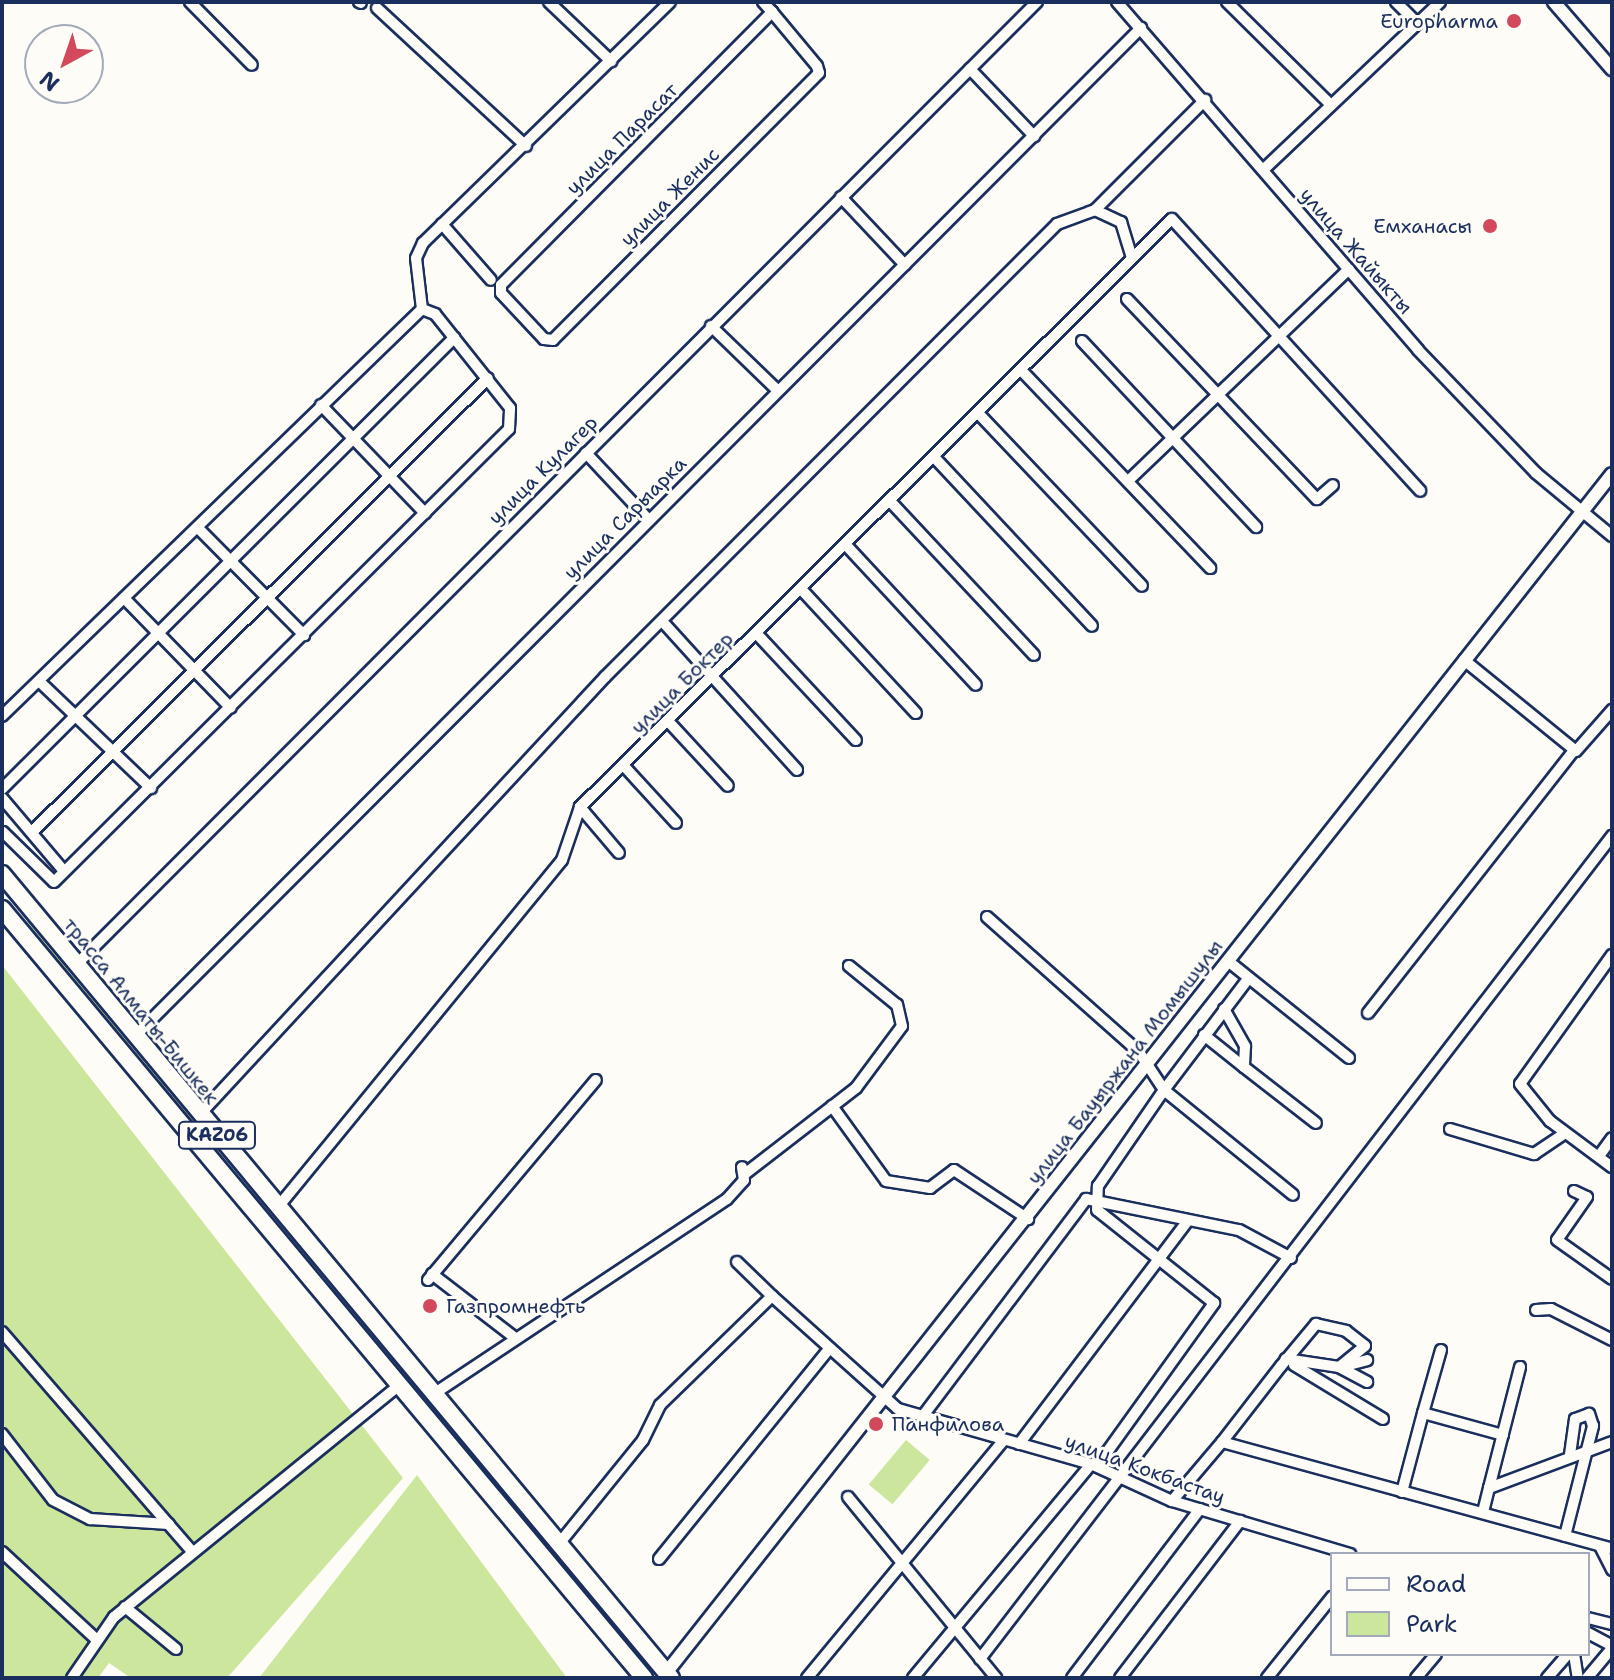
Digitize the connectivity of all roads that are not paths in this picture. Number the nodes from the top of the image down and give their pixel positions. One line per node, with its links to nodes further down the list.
1 (190, 2): 16 (street)
2 (549, 2): 15 (street)
3 (670, 2): 15 (street)
4 (763, 2): 12 (street)
5 (1037, 2): 17 (street, улица Кулагер)
6 (1117, 2): 14 (street, улица Жайыкты)
7 (1227, 2): 20 (street)
8 (1396, 2): 13 (street)
9 (1440, 2): 13 (street)
10 (1554, 2): 18 (street)
11 (377, 8): 22 (street)
12 (772, 12): 36 (street, улица Парасат); 36 (street, улица Женис)
13 (1417, 23): 20 (street)
14 (1141, 28): 19 (street, улица Жайыкты); 21 (street, улица Сарыарка)
15 (611, 61): 22 (street)
16 (252, 65)
17 (970, 69): 21 (street); 24 (street, улица Кулагер)
18 (1612, 69)
19 (1205, 100): 23 (street, улица Жайыкты); 25 (street)
20 (1331, 105): 23 (street)
21 (1034, 136): 28 (street, улица Сарыарка)
22 (526, 146): 26 (street)
23 (1263, 170): 29 (street, улица Жайыкты)
24 (841, 197): 28 (street); 33 (street, улица Кулагер)
25 (1095, 210): 27 (street); 67 (street)
26 (442, 224): 30 (street); 32 (street)
27 (1132, 257): 34 (street, улица Боктер); 38 (street, улица Боктер)
28 (905, 265): 40 (street, улица Сарыарка)
29 (1349, 269): 34 (street); 54 (street, улица Жайыкты)
30 (491, 280)
31 (1127, 299): 41 (street)
32 (422, 309): 35 (street); 42 (street)
33 (711, 326): 40 (street); 46 (street, улица Кулагер)
34 (1279, 337): 41 (street); 52 (street)
35 (454, 338): 39 (street); 45 (street)
36 (544, 339)
37 (1082, 341): 44 (street)
38 (1021, 370): 43 (street, улица Боктер); 50 (street)
39 (488, 378): 49 (street); 55 (street)
40 (778, 391): 56 (street, улица Сарыарка)
41 (1219, 394): 44 (street); 51 (street)
42 (321, 405): 45 (street); 58 (street)
43 (978, 413): 47 (street, улица Боктер); 63 (street)
44 (1173, 437): 50 (street); 57 (street)
45 (357, 441): 49 (street); 61 (street)
46 (586, 453): 56 (street); 107 (street, улица Кулагер)
47 (934, 457): 53 (street, улица Боктер); 68 (street)
48 (1612, 474): 54 (street, улица Бауыржана Момышулы)
49 (390, 475): 55 (street); 66 (street)
50 (1128, 481): 62 (street)
51 (1333, 485)
52 (1420, 491)
53 (889, 500): 60 (street, улица Боктер); 72 (street)
54 (1579, 512): 59 (street, улица Жайыкты); 73 (street, улица Бауыржана Момышулы)
55 (425, 513): 71 (street)
56 (649, 520): 112 (street, улица Сарыарка)
57 (1256, 527)
58 (198, 528): 61 (street); 65 (street)
59 (1612, 536)
60 (845, 544): 64 (street, улица Боктер); 77 (street)
61 (234, 562): 66 (street); 70 (street)
62 (1210, 568)
63 (1142, 586)
64 (801, 589): 69 (street, улица Боктер); 80 (street)
65 (124, 598): 70 (street); 76 (street)
66 (269, 598): 71 (street); 74 (street)
67 (662, 621): 75 (street); 122 (street)
68 (1092, 626)
69 (757, 634): 75 (street, улица Боктер); 84 (street)
70 (158, 635): 74 (street); 81 (street)
71 (304, 635): 78 (street)
72 (1034, 655)
73 (1464, 660): 85 (street); 106 (street, улица Бауыржана Момышулы)
74 (197, 672): 78 (street); 86 (street)
75 (711, 677): 83 (street, улица Боктер); 88 (street)
76 (39, 681): 81 (street); 82 (street)
77 (976, 685)
78 (231, 708): 90 (street)
79 (1612, 710): 85 (street)
80 (916, 713)
81 (76, 715): 86 (street); 91 (street)
82 (2, 716)
83 (668, 721): 87 (street, улица Боктер); 89 (street)
84 (856, 740)
85 (1574, 750): 111 (street)
86 (113, 752): 90 (street); 96 (street)
87 (624, 766): 93 (street, улица Боктер); 95 (street)
88 (797, 770)
89 (728, 786)
90 (151, 788): 100 (street)
91 (2, 789)
92 (2, 798): 94 (street)
93 (580, 807): 99 (street); 132 (street, улица Боктер)
94 (19, 818): 96 (street); 97 (street)
95 (676, 823)
96 (32, 832): 100 (street)
97 (3, 833): 100 (street)
98 (1612, 836): 135 (street)
99 (619, 853)
100 (64, 871)
101 (2, 874): 102 (highway, трасса Алматы-Бишкек / KАZ06)
102 (22, 897): 103 (highway); 107 (highway, трасса Алматы-Бишкек / KАZ06)
103 (3, 910): 140 (highway, трасса Алматы-Бишкек / KАZ06)
104 (987, 917): 116 (street)
105 (1612, 955): 125 (street)
106 (1228, 961): 109 (street); 116 (street, улица Бауыржана Момышулы)
107 (77, 964): 112 (highway, трасса Алматы-Бишкек / KАZ06)
108 (849, 966): 121 (street)
109 (1248, 979): 110 (street); 114 (street)
110 (1224, 1009): 113 (street); 115 (street)
111 (1368, 1013)
112 (136, 1035): 122 (highway, трасса Алматы-Бишкек / KАZ06)
113 (1204, 1035): 115 (street); 120 (street)
114 (1349, 1058)
115 (1244, 1067): 123 (street)
116 (1146, 1068): 118 (street, улица Бауыржана Момышулы); 119 (street)
117 (596, 1080): 144 (street)
118 (1135, 1081): 119 (street); 133 (street, улица Бауыржана Момышулы)
119 (1153, 1081): 120 (street)
120 (1164, 1090): 130 (street); 131 (street)
121 (832, 1106): 133 (street); 144 (street)
122 (200, 1114): 132 (highway, трасса Алматы-Бишкек / KАZ06)
123 (1316, 1123)
124 (1450, 1129): 125 (street)
125 (1565, 1133): 127 (street)
126 (1612, 1138): 127 (street)
127 (1599, 1156): 128 (street)
128 (1612, 1167)
129 (1574, 1191): 139 (street)
130 (1293, 1195)
131 (1095, 1199): 134 (street); 136 (street); 157 (street)
132 (278, 1207): 138 (highway, трасса Алматы-Бишкек / KАZ06)
133 (1028, 1219): 155 (street, улица Бауыржана Момышулы)
134 (1186, 1223): 135 (street); 136 (street)
135 (1291, 1258): 168 (street)
136 (1157, 1260): 164 (street); 167 (street)
137 (737, 1262): 141 (street, улица Кокбастау)
138 (329, 1269): 140 (highway); 154 (highway, трасса Алматы-Бишкек / KАZ06)
139 (1612, 1279)
140 (314, 1281): 153 (highway, трасса Алматы-Бишкек / KАZ06)
141 (772, 1296): 146 (street, улица Кокбастау); 178 (street)
142 (1536, 1310): 145 (street)
143 (2, 1332): 176 (street)
144 (515, 1338): 154 (street)
145 (1612, 1340)
146 (829, 1349): 155 (street, улица Кокбастау); 184 (street)
147 (1441, 1350): 156 (street)
148 (1286, 1359): 150 (street); 150 (street); 158 (street); 162 (street)
149 (1367, 1360): 150 (street)
150 (1339, 1367): 152 (street)
151 (1520, 1367): 160 (street)
152 (1367, 1382)
153 (401, 1384): 181 (street); 202 (highway, KАZ06)
154 (432, 1395): 178 (highway, KАZ06)
155 (884, 1399): 157 (street, улица Кокбастау); 200 (street, улица Бауыржана Момышулы)
156 (1423, 1413): 160 (street); 170 (street)
157 (922, 1417): 161 (street, улица Кокбастау)
158 (1383, 1419)
159 (2, 1434): 176 (street)
160 (1503, 1435): 169 (street)
161 (1004, 1440): 164 (street, улица Кокбастау); 185 (street)
162 (1222, 1442): 170 (street); 172 (street)
163 (1612, 1442): 165 (street)
164 (1019, 1444): 167 (street, улица Кокбастау)
165 (1586, 1449): 166 (street); 166 (street); 177 (street)
166 (1570, 1455): 169 (street)
167 (1094, 1465): 168 (street, улица Кокбастау); 191 (street)
168 (1125, 1478): 172 (street, улица Кокбастау); 199 (street)
169 (1489, 1488): 174 (street)
170 (1402, 1492): 174 (street)
171 (848, 1497): 185 (street)
172 (1172, 1501): 173 (street, улица Кокбастау)
173 (1200, 1509): 175 (street, улица Кокбастау); 206 (street)
174 (1483, 1512): 177 (street)
175 (1240, 1521): 183 (street, улица Кокбастау); 207 (street)
176 (169, 1524): 181 (street)
177 (1565, 1536): 179 (street)
178 (558, 1545): 200 (highway, KАZ06)
179 (1600, 1546): 180 (street); 186 (street)
180 (1612, 1549)
181 (192, 1551): 188 (street)
182 (2, 1552): 193 (street)
183 (1343, 1552)
184 (659, 1559)
185 (902, 1562): 191 (street); 203 (street)
186 (1612, 1570)
187 (1330, 1599): 208 (street)
188 (125, 1607): 193 (street); 195 (street)
189 (1612, 1624): 190 (street)
190 (1590, 1625)
191 (956, 1626): 199 (street); 204 (street)
192 (1590, 1626): 194 (street)
193 (96, 1639): 201 (street)
194 (1612, 1647): 212 (street)
195 (176, 1649)
196 (1434, 1656): 209 (street)
197 (1566, 1656): 210 (street)
198 (1574, 1656): 211 (street)
199 (980, 1659): 205 (street)
200 (668, 1675)
201 (76, 1676)
202 (644, 1678)
203 (807, 1678)
204 (913, 1678)
205 (995, 1678)
206 (1072, 1678)
207 (1120, 1678)
208 (1267, 1678)
209 (1416, 1678)
210 (1547, 1678)
211 (1578, 1678)
212 (1587, 1678)

